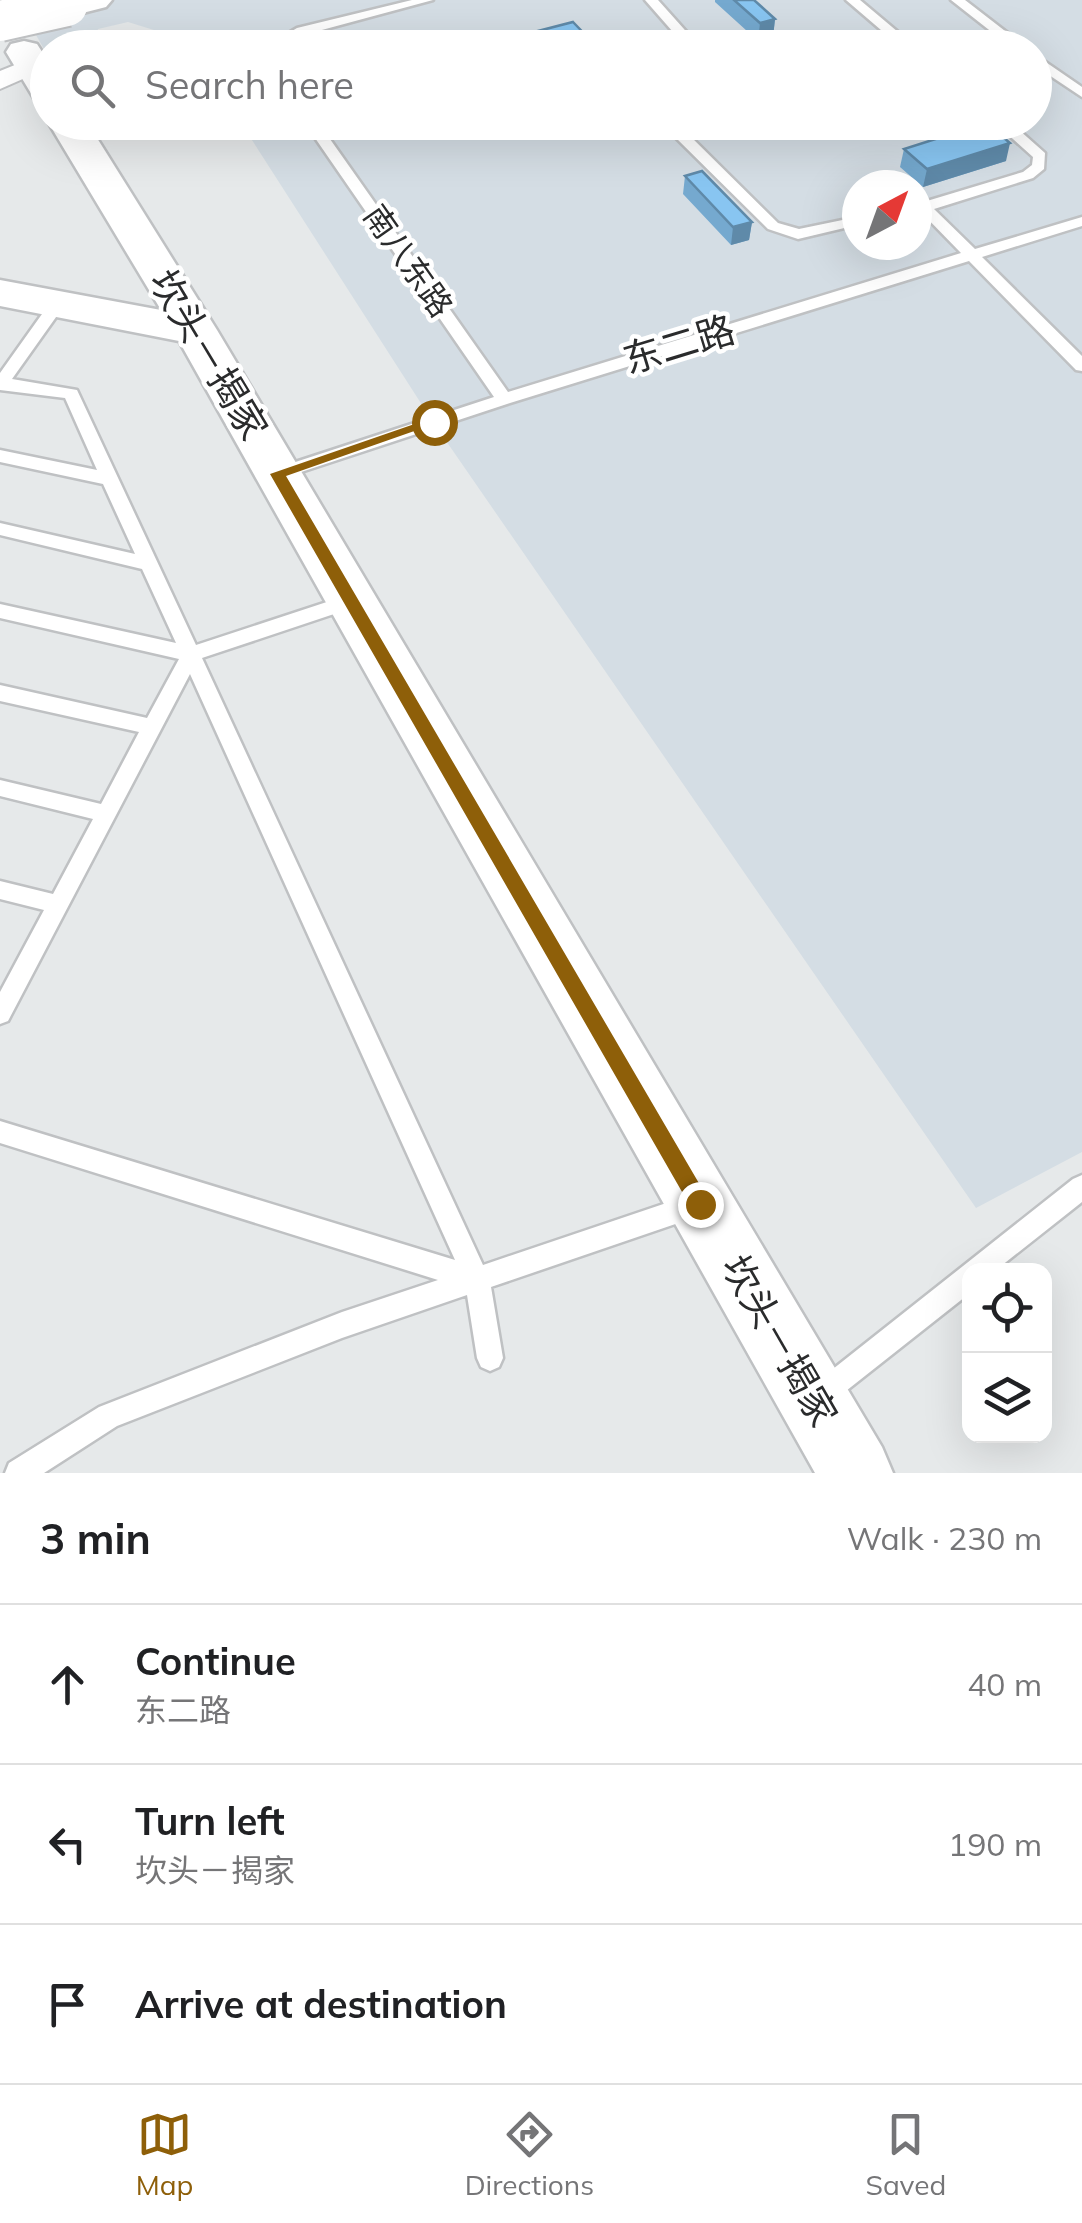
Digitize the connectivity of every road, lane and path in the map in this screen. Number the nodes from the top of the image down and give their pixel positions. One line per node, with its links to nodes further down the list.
1 (427, 0): 7 (lane)
2 (654, 0): 8 (lane)
3 (852, 0): 9 (lane)
4 (956, 0): 10 (lane)
5 (81, 3): 6 (main road, bridge)
6 (0, 21)
7 (310, 30)
8 (680, 30)
9 (888, 30)
10 (997, 30)
11 (1052, 71): 12 (lane)
12 (1082, 93)
13 (77, 140): 24 (main road, 坎头－揭家)
14 (324, 140): 27 (lane, 南八东路)
15 (687, 140): 20 (lane)
16 (1021, 140): 17 (lane)
17 (932, 205)
18 (932, 219): 21 (lane)
19 (1082, 222): 21 (lane, 东二路)
20 (842, 224)
21 (970, 256): 25 (lane); 27 (lane, 东二路)
22 (0, 293): 23 (main road)
23 (58, 303): 24 (main road); 26 (lane)
24 (195, 330): 29 (main road, 坎头－揭家)
25 (1082, 366)
26 (0, 384): 30 (lane)
27 (504, 399): 29 (lane, 东二路)
28 (0, 456): 30 (lane)
29 (277, 474): 33 (main road, 坎头－揭家)
30 (110, 478): 32 (lane)
31 (0, 530): 32 (lane)
32 (149, 564): 35 (lane)
33 (351, 601): 35 (lane); 45 (main road, 坎头－揭家)
34 (0, 611): 35 (lane)
35 (191, 654): 37 (lane); 47 (lane)
36 (0, 693): 37 (lane)
37 (150, 727): 39 (lane)
38 (0, 788): 39 (lane)
39 (105, 813): 41 (lane)
40 (0, 890): 41 (lane)
41 (58, 904): 42 (lane)
42 (2, 1006)
43 (0, 1132): 47 (lane)
44 (1082, 1187): 46 (lane)
45 (700, 1204): 47 (lane); 50 (main road, 坎头－揭家)
46 (986, 1263)
47 (477, 1279): 49 (lane); 51 (lane)
48 (962, 1283): 50 (lane)
49 (490, 1358)
50 (814, 1400): 52 (main road, 坎头－揭家)
51 (19, 1473)
52 (856, 1473)

